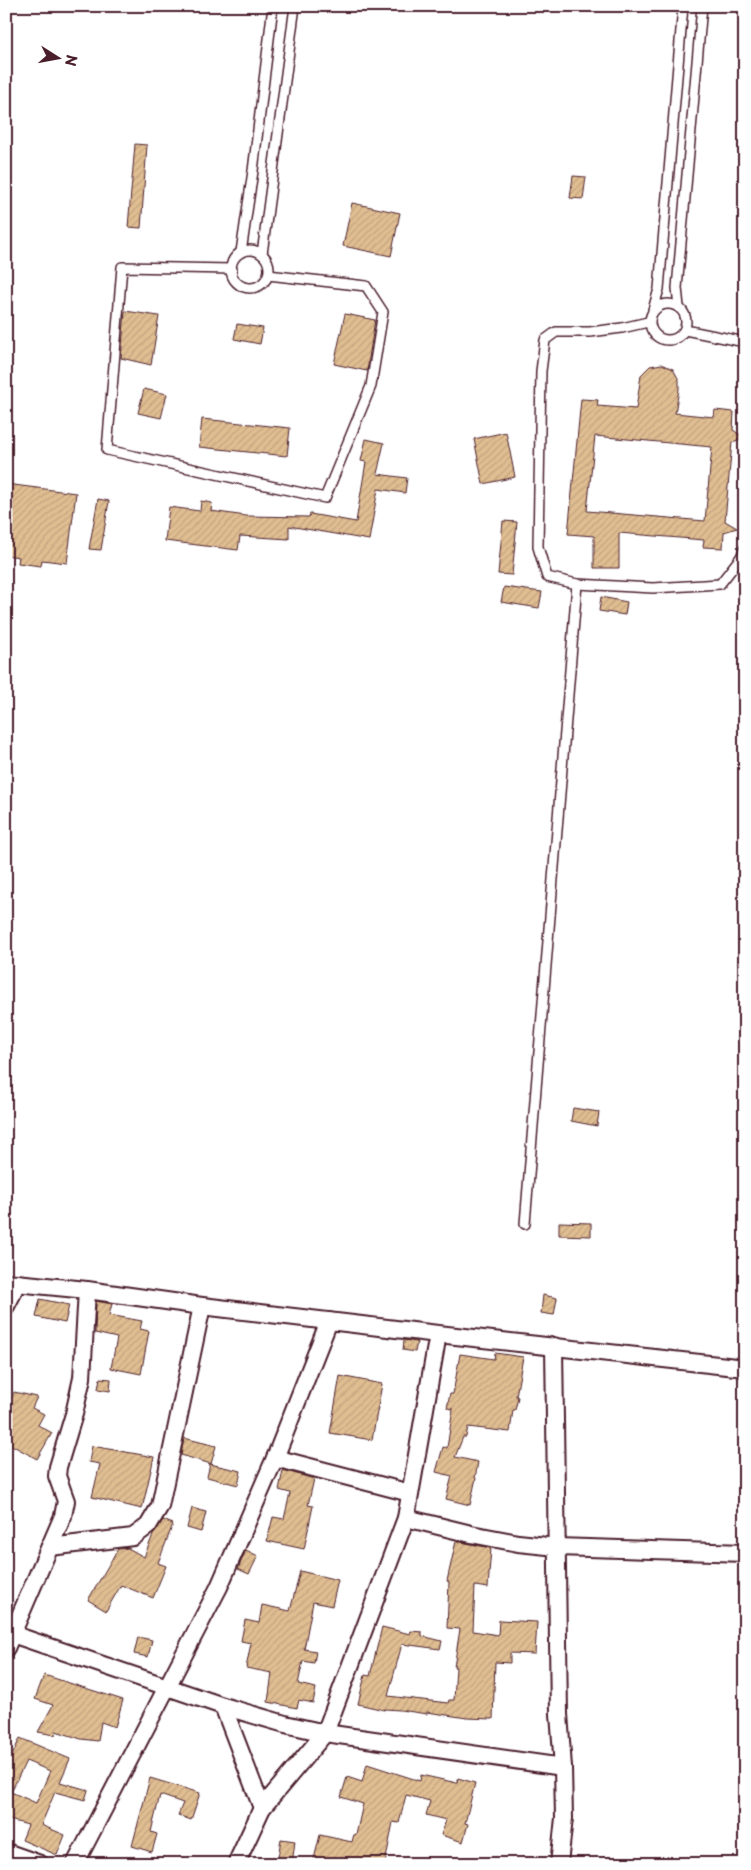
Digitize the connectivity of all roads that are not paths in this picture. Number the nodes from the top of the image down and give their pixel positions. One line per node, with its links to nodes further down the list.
1 (273, 6): 5 (lane)
2 (296, 6): 6 (lane)
3 (683, 6): 10 (lane)
4 (702, 6): 9 (lane)
5 (241, 252): 6 (lane); 7 (lane)
6 (262, 254): 8 (lane)
7 (232, 269): 8 (lane); 8 (lane)
8 (268, 275)
9 (679, 307): 10 (lane); 12 (lane)
10 (653, 310): 11 (lane)
11 (648, 322): 12 (lane); 15 (lane)
12 (685, 330): 13 (lane)
13 (745, 342)
14 (745, 548): 15 (lane)
15 (577, 584): 16 (lane)
16 (525, 1224)
17 (12, 1283): 18 (street); 19 (street)
18 (87, 1290): 20 (street); 28 (street)
19 (6, 1306)
20 (202, 1306): 21 (street); 28 (street)
21 (329, 1321): 22 (street); 25 (street)
22 (438, 1334): 23 (street); 26 (street)
23 (554, 1346): 24 (street); 29 (street)
24 (745, 1368)
25 (275, 1458): 26 (street); 32 (street)
26 (410, 1493): 27 (street)
27 (406, 1518): 29 (street); 34 (street)
28 (50, 1547): 31 (street)
29 (557, 1547): 30 (street); 35 (street)
30 (745, 1553)
31 (9, 1641): 32 (street)
32 (168, 1687): 33 (street); 39 (street)
33 (222, 1706): 34 (street); 36 (street)
34 (325, 1733): 35 (street); 36 (street)
35 (563, 1767): 41 (street)
36 (262, 1808): 40 (street)
37 (6, 1852): 38 (street)
38 (40, 1864)
39 (75, 1864)
40 (236, 1864)
41 (559, 1864)

